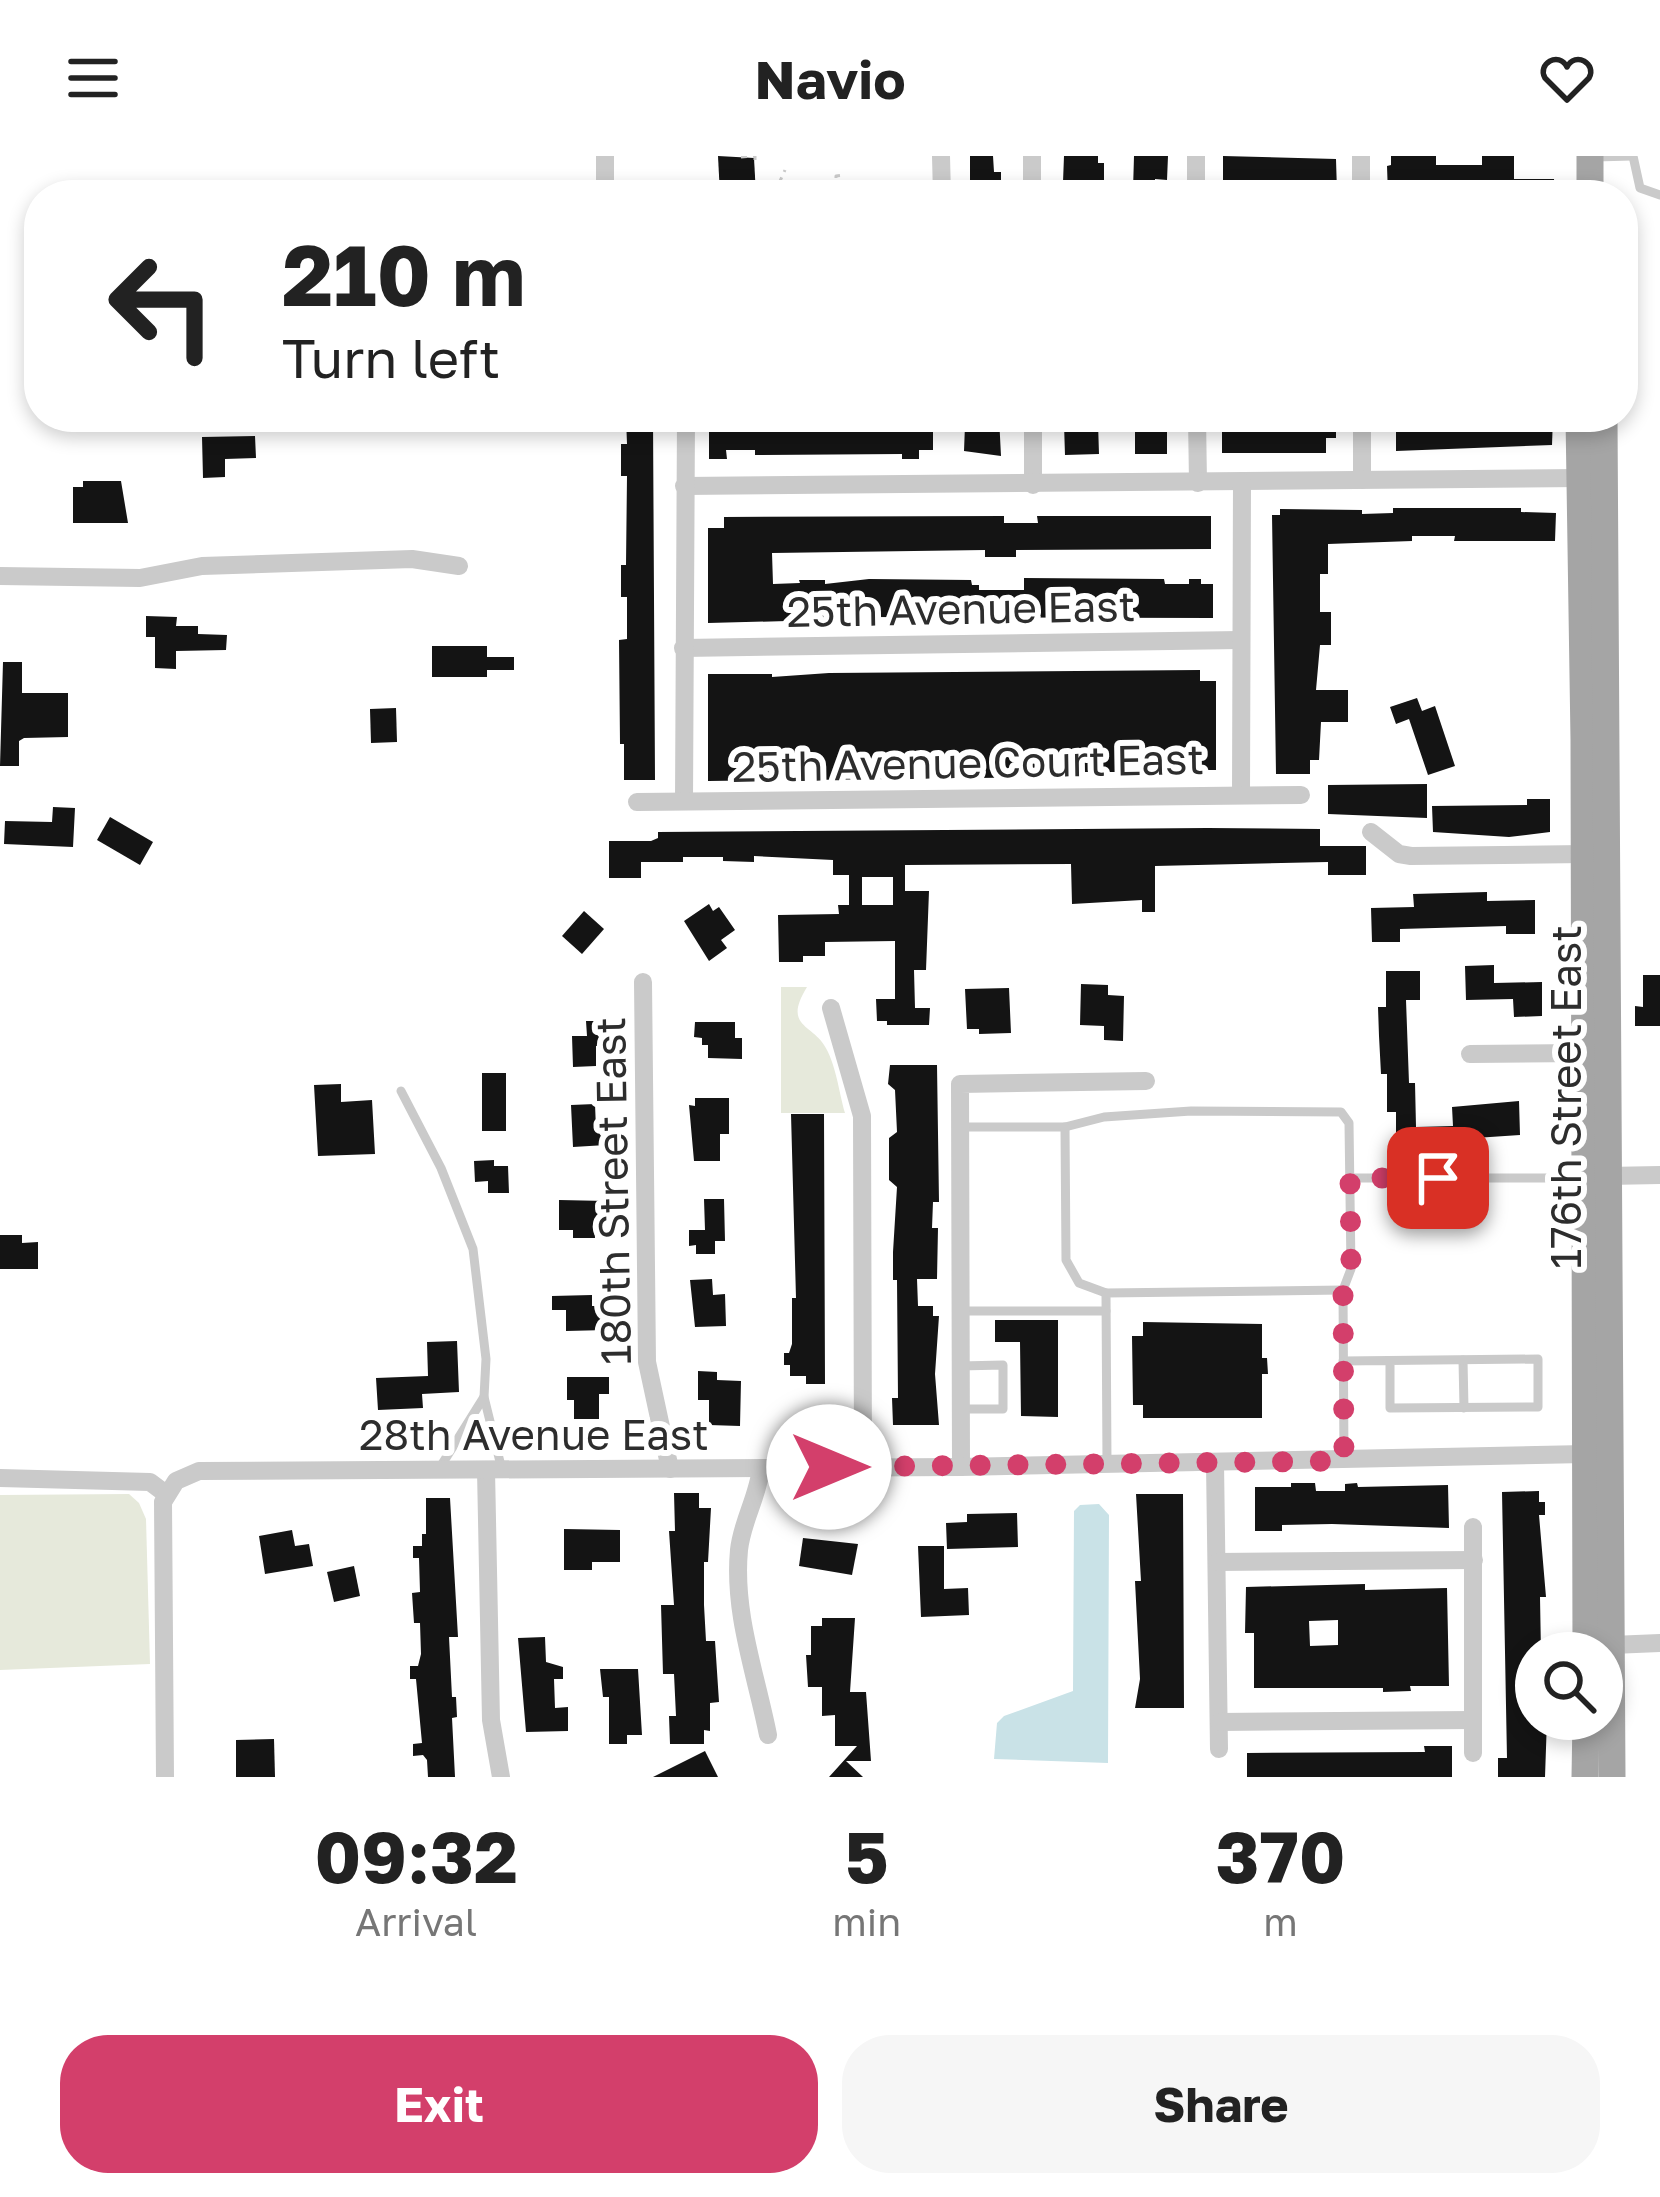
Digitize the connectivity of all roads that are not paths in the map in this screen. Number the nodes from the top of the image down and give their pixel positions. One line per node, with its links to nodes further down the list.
1 (1590, 156): 2 (lane)
2 (1633, 156): 3 (lane)
3 (1660, 195)
4 (686, 432): 15 (street)
5 (1033, 432): 14 (street)
6 (1197, 432): 12 (street)
7 (1362, 432): 11 (street)
8 (1579, 432): 10 (main road, 176th Street East)
9 (1604, 432): 26 (main road, 176th Street East)
10 (1581, 478): 11 (street); 25 (main road, 176th Street East)
11 (1362, 480): 13 (street)
12 (1198, 482): 13 (street); 14 (street)
13 (1242, 482): 18 (street)
14 (1033, 485): 15 (street)
15 (684, 486): 19 (street)
16 (459, 566): 17 (street)
17 (0, 576)
18 (1240, 640): 19 (street, 25th Avenue East); 20 (street)
19 (683, 648): 22 (street)
20 (1241, 795): 21 (street, 25th Avenue Court East); 22 (street, 25th Avenue Court East)
21 (1300, 795)
22 (684, 801): 23 (street, 25th Avenue Court East)
23 (637, 802)
24 (1371, 832): 25 (street)
25 (1584, 841): 26 (main road); 29 (main road, 176th Street East)
26 (1606, 958): 36 (main road, 176th Street East)
27 (643, 982): 56 (street, 180th Street East)
28 (831, 1008): 53 (street)
29 (1583, 1053): 30 (street); 36 (main road, 176th Street East)
30 (1470, 1054)
31 (1146, 1082): 34 (street)
32 (401, 1091): 46 (lane)
33 (1065, 1126): 34 (lane); 37 (lane); 39 (lane)
34 (960, 1127): 40 (street)
35 (1660, 1175): 36 (street)
36 (1595, 1177): 37 (lane); 49 (main road, 176th Street East); 64 (main road, 176th Street East)
37 (1350, 1178): 38 (lane)
38 (1343, 1290): 39 (lane); 44 (lane)
39 (1106, 1293): 41 (lane)
40 (960, 1311): 41 (lane); 45 (street)
41 (1106, 1311): 52 (lane)
42 (1390, 1360): 43 (lane); 44 (lane); 47 (lane)
43 (1463, 1360): 47 (lane); 47 (lane)
44 (1343, 1361): 50 (lane)
45 (960, 1366): 48 (street); 48 (lane)
46 (484, 1397): 57 (lane); 58 (lane)
47 (1464, 1408)
48 (960, 1409): 54 (street)
49 (1585, 1454): 50 (street, 28th Avenue East); 64 (main road); 65 (main road, 176th Street East)
50 (1344, 1461): 51 (street, 28th Avenue East)
51 (1215, 1463): 52 (street, 28th Avenue East); 63 (street)
52 (1108, 1465): 54 (street, 28th Avenue East)
53 (863, 1466): 54 (street, 28th Avenue East); 55 (street, 28th Avenue East)
54 (961, 1467)
55 (761, 1468): 56 (street, 28th Avenue East); 71 (street)
56 (670, 1469): 57 (street, 28th Avenue East)
57 (494, 1470): 58 (street, 28th Avenue East); 77 (street)
58 (438, 1471): 60 (street, 28th Avenue East)
59 (0, 1478): 60 (street)
60 (166, 1494): 76 (street)
61 (1473, 1527): 62 (street)
62 (1474, 1560): 63 (street); 69 (street)
63 (1217, 1562): 70 (street)
64 (1610, 1565): 66 (main road, 176th Street East)
65 (1598, 1632)
66 (1601, 1632)
67 (1660, 1643): 68 (street)
68 (1623, 1647)
69 (1473, 1720): 70 (street); 75 (street)
70 (1219, 1722): 74 (street)
71 (768, 1735)
72 (1586, 1740): 78 (main road)
73 (1608, 1740): 79 (main road, 176th Street East)
74 (1220, 1749)
75 (1473, 1754)
76 (165, 1777)
77 (501, 1777)
78 (1586, 1777)
79 (1612, 1777)

